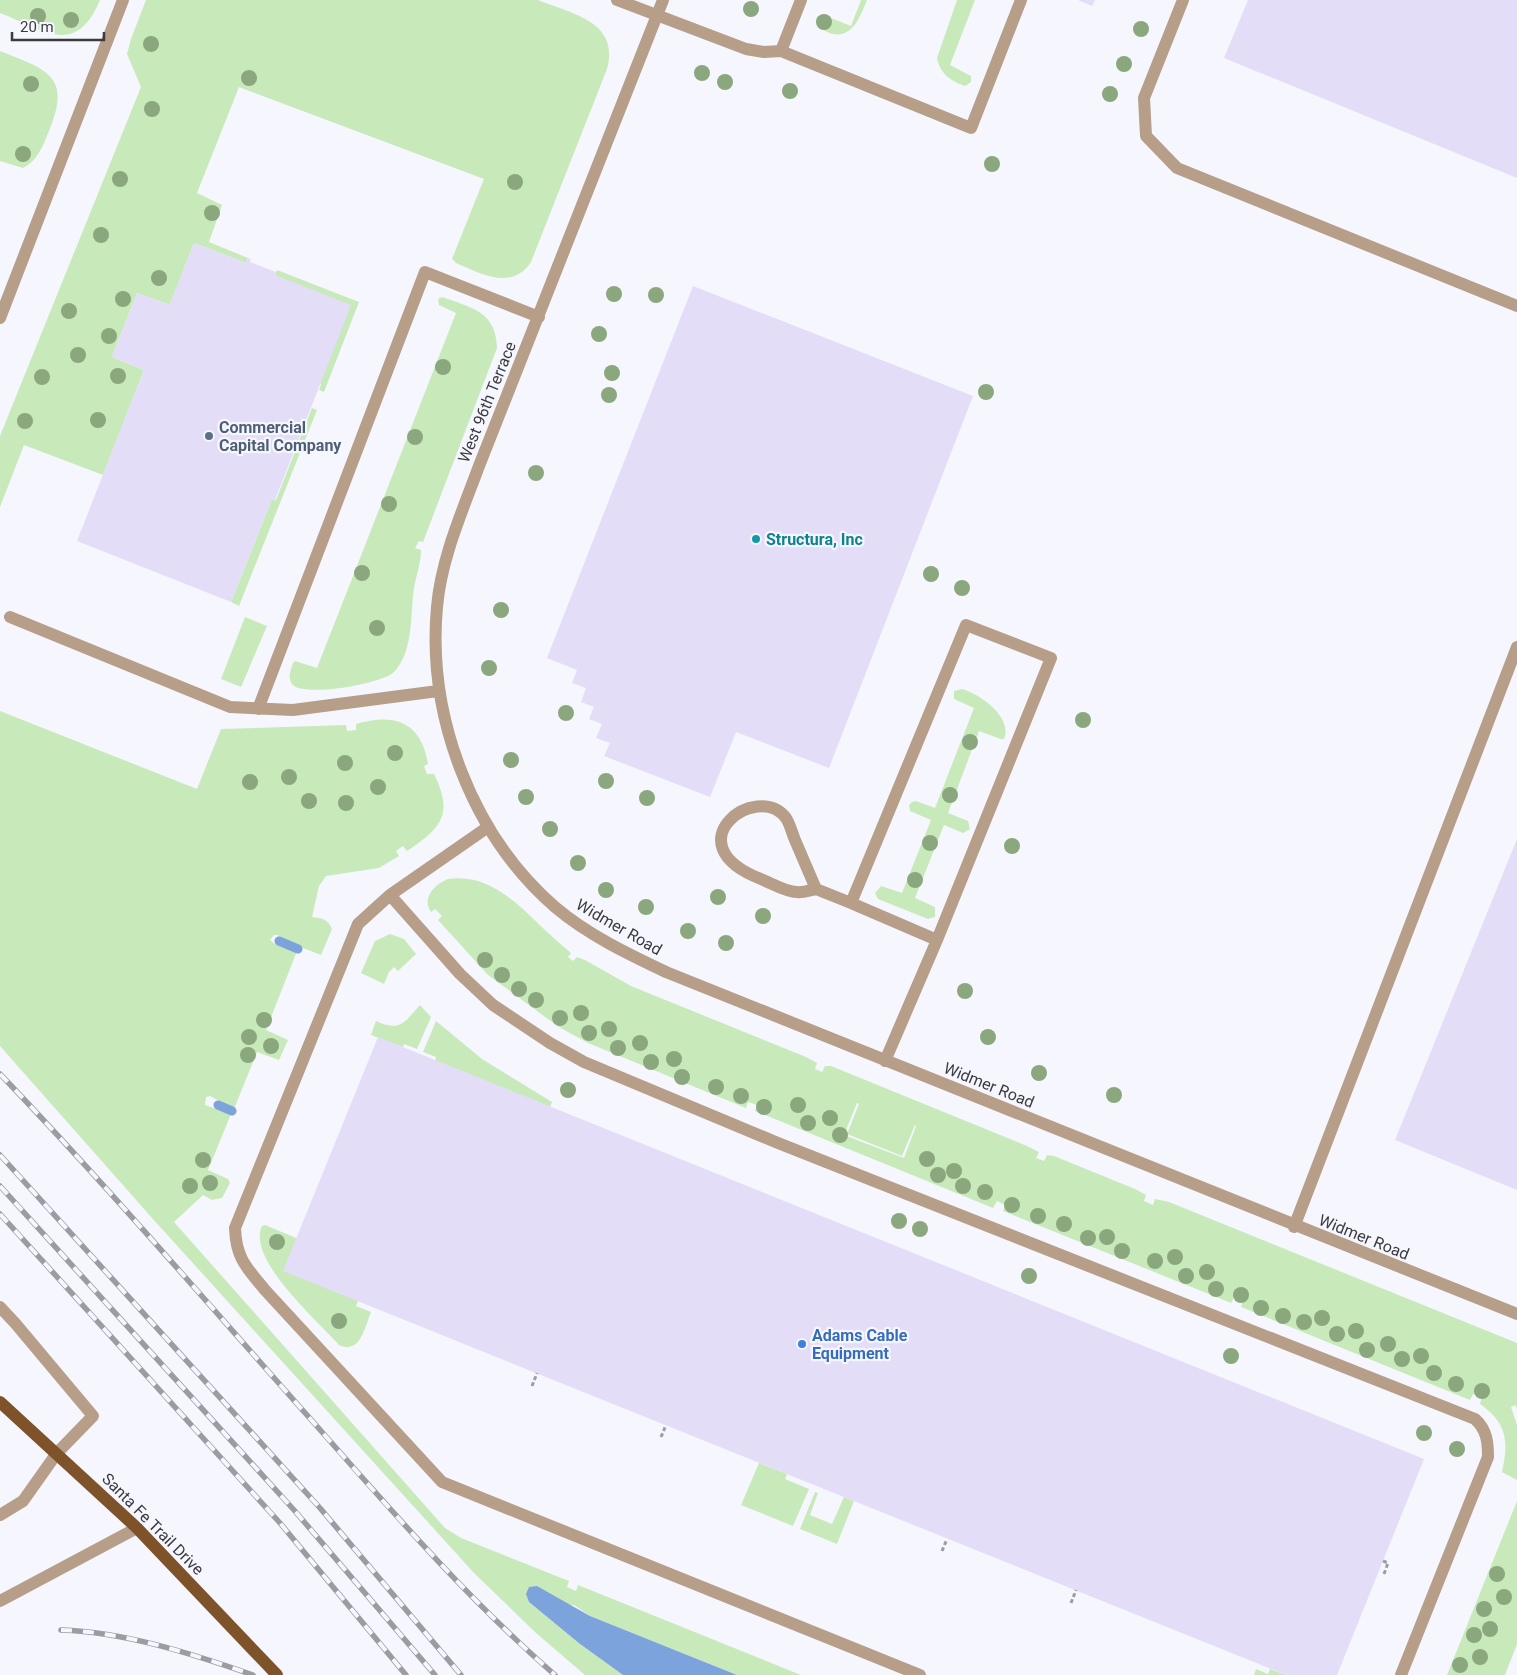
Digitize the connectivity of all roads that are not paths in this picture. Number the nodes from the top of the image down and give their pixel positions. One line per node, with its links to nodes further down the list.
1 (123, 0): 11 (street)
2 (617, 0): 7 (street)
3 (663, 0): 7 (street, West 96th Terrace)
4 (801, 0): 8 (street)
5 (1021, 0): 8 (street)
6 (1183, 0): 9 (street)
7 (656, 16): 8 (street); 10 (street, West 96th Terrace)
8 (781, 51)
9 (1517, 306)
10 (539, 317): 14 (street, West 96th Terrace); 15 (street)
11 (0, 318)
12 (10, 617): 15 (street)
13 (1517, 647): 22 (street)
14 (438, 691): 15 (street); 16 (street, West 96th Terrace)
15 (258, 709)
16 (488, 827): 18 (street); 21 (street, Widmer Road)
17 (816, 889): 17 (street); 19 (street)
18 (390, 895): 31 (street); 32 (street)
19 (851, 903): 20 (street); 20 (street)
20 (937, 940): 21 (street)
21 (885, 1061): 22 (street, Widmer Road)
22 (1294, 1227): 24 (street, Widmer Road)
23 (0, 1308): 26 (street)
24 (1517, 1314)
25 (0, 1402): 26 (main road, Santa Fe Trail Drive)
26 (57, 1453): 27 (street); 28 (main road, Santa Fe Trail Drive)
27 (0, 1515)
28 (137, 1528): 29 (street); 30 (main road, Santa Fe Trail Drive)
29 (0, 1601)
30 (277, 1675)
31 (920, 1675)
32 (1401, 1675)

